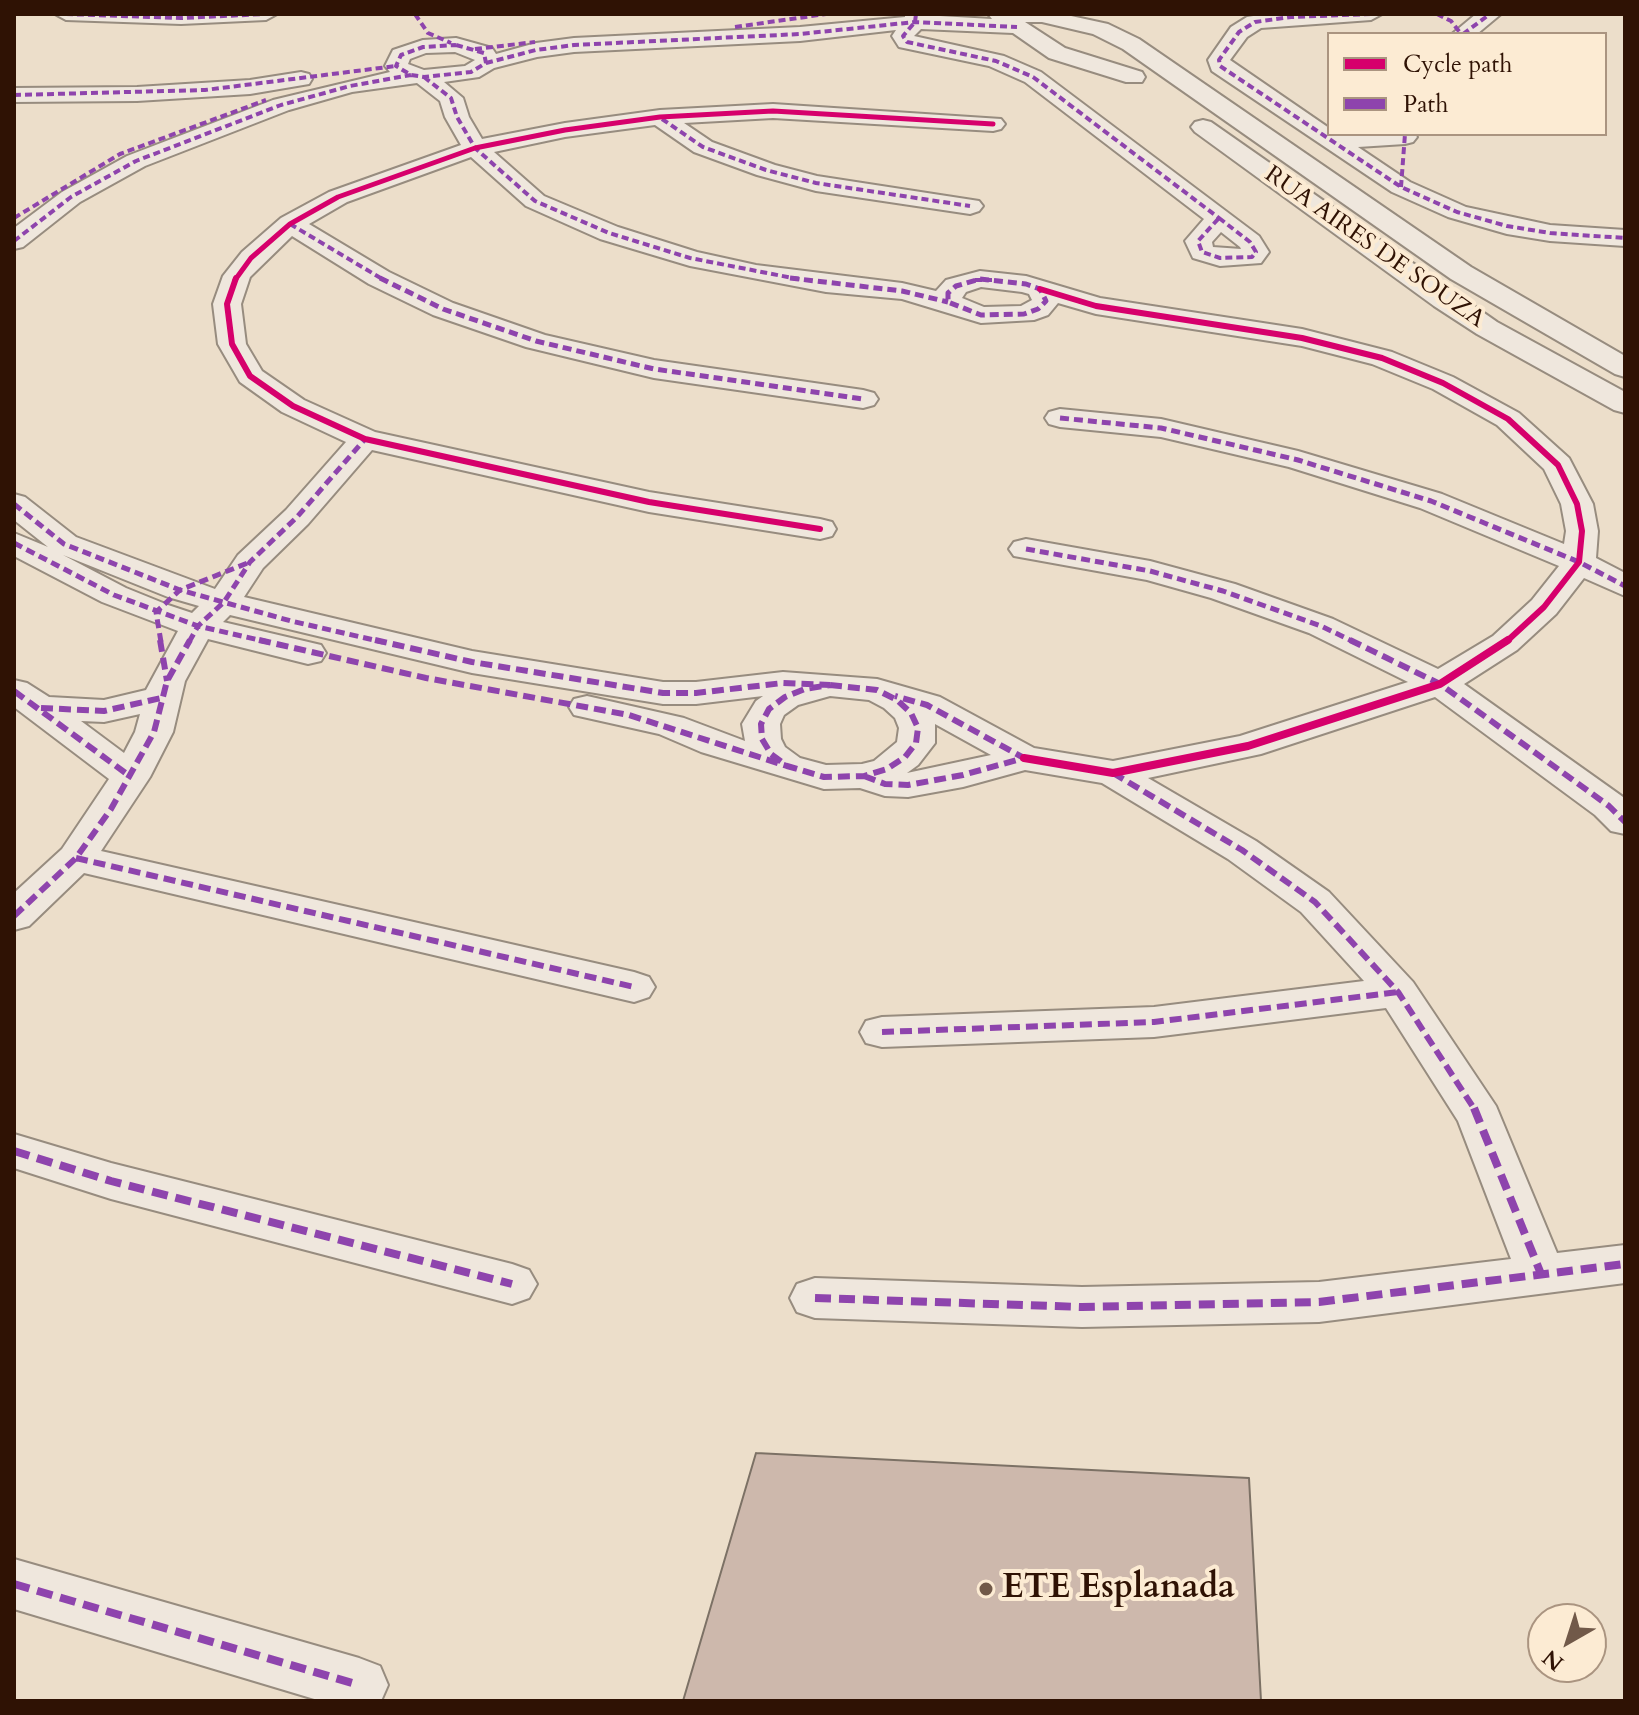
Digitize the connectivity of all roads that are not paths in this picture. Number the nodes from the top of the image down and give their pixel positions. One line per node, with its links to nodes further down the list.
1 (66, 14): 2 (street)
2 (266, 14)
3 (826, 14): 15 (street)
4 (1371, 14): 26 (street)
5 (1437, 14): 10 (street)
6 (1490, 14): 11 (street)
7 (1040, 15): 8 (street); 17 (street); 35 (street)
8 (1005, 18): 13 (street); 17 (street)
9 (422, 23): 15 (street); 16 (street)
10 (1460, 32)
11 (1465, 32)
12 (800, 34): 13 (street); 14 (street); 15 (street)
13 (911, 35): 31 (street)
14 (863, 49)
15 (472, 52): 16 (street); 18 (street)
16 (410, 67): 18 (street); 21 (street); 21 (street)
17 (1134, 77): 20 (street)
18 (455, 87): 27 (street)
19 (14, 95): 21 (street)
20 (1160, 96)
21 (266, 97): 30 (street); 34 (street)
22 (1186, 115): 37 (street, RUA AIRES DE SOUZA)
23 (660, 117): 24 (street); 27 (street); 29 (street)
24 (993, 124)
25 (1405, 136): 26 (street); 28 (street)
26 (1333, 142): 28 (street)
27 (475, 148): 32 (street); 45 (street)
28 (1401, 187): 33 (street)
29 (970, 206)
30 (14, 218)
31 (1219, 218)
32 (290, 224): 36 (street); 39 (street)
33 (1625, 238)
34 (14, 241)
35 (1625, 368)
36 (863, 399)
37 (1625, 404)
38 (1060, 418): 45 (street)
39 (365, 439): 41 (street); 44 (street)
40 (14, 504): 47 (street)
41 (820, 529)
42 (14, 543): 47 (street)
43 (1026, 549): 50 (street)
44 (250, 562): 47 (street); 48 (street)
45 (1579, 562): 46 (street); 50 (street)
46 (1625, 586)
47 (168, 601): 48 (street); 49 (street)
48 (217, 621): 49 (street); 51 (street); 55 (street)
49 (168, 679): 53 (street); 58 (street)
50 (1440, 684): 56 (street); 59 (street)
51 (830, 685): 52 (street); 55 (street)
52 (877, 690): 54 (street); 57 (street)
53 (28, 700): 58 (street)
54 (1024, 758): 56 (street); 57 (street)
55 (787, 766): 57 (street)
56 (1113, 773): 63 (street)
57 (864, 776)
58 (131, 777): 60 (street)
59 (1625, 822)
60 (76, 858): 61 (street); 62 (street)
61 (14, 916)
62 (634, 987)
63 (1398, 992): 64 (street); 67 (street)
64 (882, 1032)
65 (14, 1151): 68 (street)
66 (1625, 1264): 67 (street)
67 (1541, 1274): 69 (street)
68 (512, 1284)
69 (815, 1298)
70 (14, 1584): 71 (street)
71 (359, 1685)

